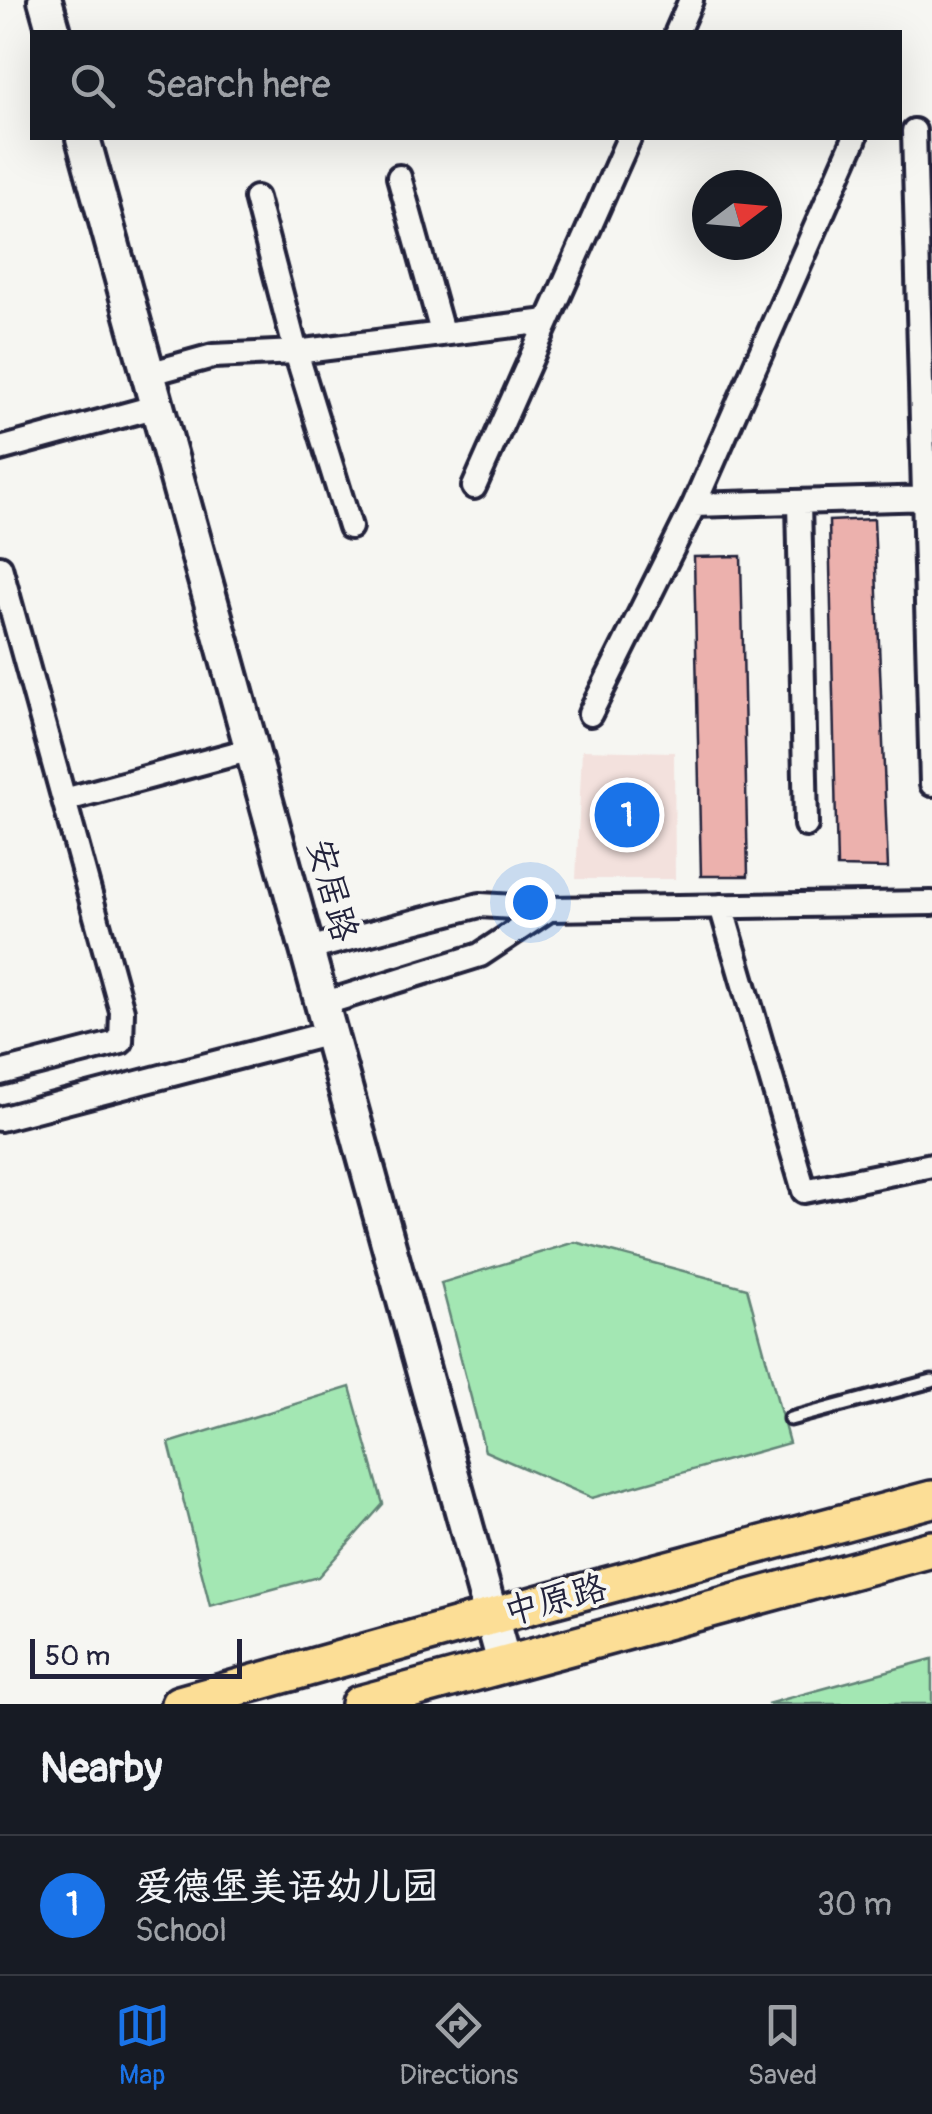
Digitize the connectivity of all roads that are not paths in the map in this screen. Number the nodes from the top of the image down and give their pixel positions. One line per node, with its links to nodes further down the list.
1 (45, 0): 3 (street)
2 (691, 0): 4 (street)
3 (53, 30)
4 (678, 30)
5 (915, 131): 17 (street)
6 (84, 140): 14 (street, 安居路)
7 (629, 140): 11 (street)
8 (854, 140): 19 (street)
9 (399, 177): 12 (street)
10 (256, 198): 13 (street)
11 (547, 320): 12 (street); 16 (street)
12 (442, 332): 13 (street)
13 (296, 352): 14 (street); 20 (street)
14 (153, 390): 15 (street); 23 (street, 安居路)
15 (0, 449)
16 (474, 487)
17 (928, 498): 18 (street); 24 (street)
18 (799, 502): 19 (street); 26 (street)
19 (694, 505): 22 (street)
20 (350, 527)
21 (0, 567): 25 (street)
22 (590, 714)
23 (252, 748): 25 (street); 30 (street, 安居路)
24 (932, 784)
25 (64, 800): 32 (street)
26 (806, 825)
27 (932, 903): 28 (street)
28 (721, 906): 29 (street); 34 (street)
29 (549, 909): 30 (street); 31 (street)
30 (308, 950): 31 (street, 安居路)
31 (326, 1018): 33 (street); 39 (street, 安居路)
32 (0, 1074)
33 (0, 1119)
34 (932, 1165)
35 (932, 1382): 36 (lane)
36 (790, 1419)
37 (932, 1499): 39 (main road, 中原路)
38 (932, 1549): 40 (main road, 中原路)
39 (491, 1616): 40 (street, 安居路); 41 (main road, 中原路)
40 (504, 1663): 42 (main road, 中原路)
41 (180, 1704)
42 (358, 1704)

